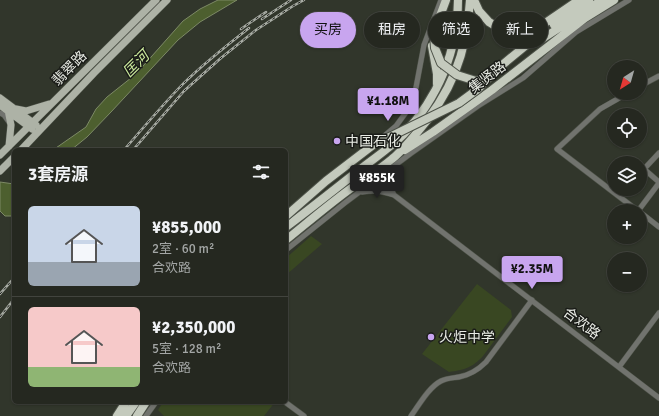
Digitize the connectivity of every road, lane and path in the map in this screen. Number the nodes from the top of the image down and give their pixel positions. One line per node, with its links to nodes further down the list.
1 (156, 0): 25 (main road, 翡翠路)
2 (167, 0): 32 (main road, 翡翠路)
3 (441, 0): 13 (street)
4 (446, 0): 19 (highway, bridge)
5 (458, 0): 22 (highway)
6 (470, 0): 38 (highway)
7 (474, 0): 8 (highway)
8 (579, 0)
9 (589, 0): 14 (highway)
10 (602, 0): 15 (highway)
11 (614, 0): 28 (highway, 集贤路)
12 (629, 0): 33 (street)
13 (437, 12)
14 (548, 32)
15 (548, 33)
16 (428, 35): 47 (street)
17 (432, 48): 22 (highway)
18 (524, 48): 48 (highway, bridge)
19 (528, 48)
20 (659, 76): 21 (street)
21 (647, 82)
22 (435, 91): 50 (highway)
23 (0, 98): 27 (main road)
24 (616, 100): 45 (street)
25 (53, 102): 27 (main road); 30 (main road, 翡翠路)
26 (0, 105): 27 (main road)
27 (11, 110): 30 (main road); 31 (main road)
28 (464, 110): 33 (highway); 38 (highway, 集贤路)
29 (0, 113): 31 (street)
30 (31, 124): 32 (main road); 34 (main road, 翡翠路)
31 (11, 125): 34 (main road)
32 (39, 131): 35 (main road, 翡翠路)
33 (435, 136): 41 (street)
34 (9, 146): 37 (main road, 翡翠路)
35 (23, 148)
36 (659, 153): 42 (street)
37 (0, 155)
38 (393, 158): 52 (highway)
39 (12, 159): 40 (main road)
40 (2, 169)
41 (389, 170): 43 (street); 44 (street)
42 (659, 183): 46 (street)
43 (360, 192): 44 (street); 53 (street)
44 (394, 195): 54 (street, 合欢路)
45 (630, 204)
46 (644, 204)
47 (288, 211)
48 (288, 214)
49 (647, 217): 51 (street)
50 (288, 225)
51 (659, 227)
52 (288, 238)
53 (288, 248)
54 (532, 300): 56 (street, 合欢路); 68 (street)
55 (659, 313): 56 (street)
56 (619, 367): 57 (street, 合欢路)
57 (659, 398)
58 (125, 404): 63 (highway)
59 (135, 404): 64 (highway)
60 (145, 404): 65 (highway)
61 (155, 404): 66 (street)
62 (288, 404): 67 (street)
63 (116, 416)
64 (126, 416)
65 (137, 416)
66 (146, 416)
67 (304, 416)
68 (411, 416)

